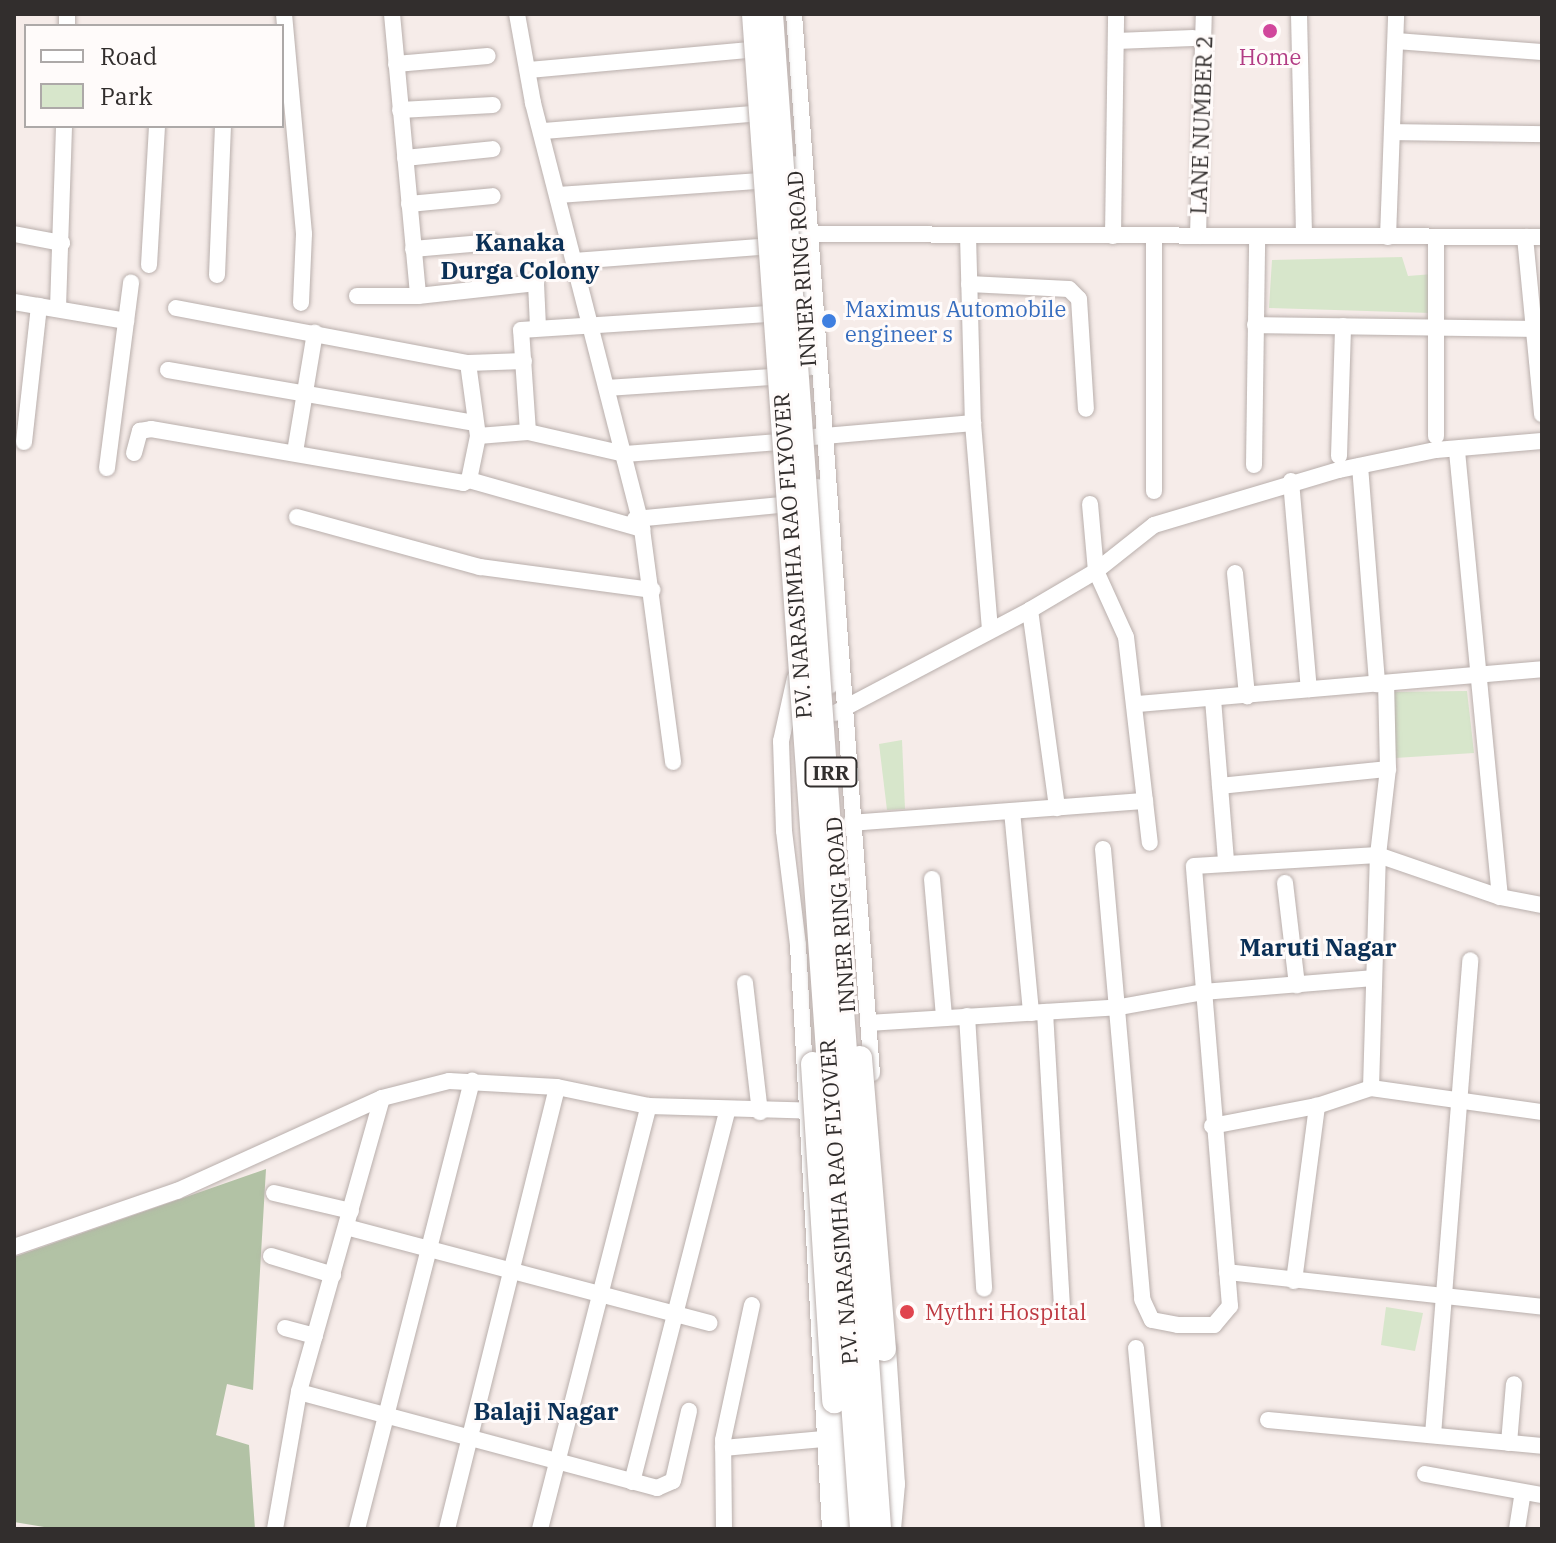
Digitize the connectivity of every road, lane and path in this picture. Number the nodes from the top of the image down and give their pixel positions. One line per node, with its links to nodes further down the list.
1 (284, 14): 21 (street)
2 (392, 14): 19 (street)
3 (517, 14): 20 (street)
4 (744, 14): 16 (main road, INNER RING ROAD / IRR)
5 (754, 14): 123 (highway, P.V. NARASIMHA RAO FLYOVER, bridge)
6 (771, 14): 123 (highway, P.V. NARASIMHA RAO FLYOVER, bridge)
7 (780, 14): 38 (main road, INNER RING ROAD / IRR)
8 (794, 14): 38 (street)
9 (1116, 14): 14 (street)
10 (1204, 14): 42 (street, LANE NUMBER 2)
11 (1299, 14): 44 (street)
12 (1396, 14): 15 (street)
13 (1193, 38): 14 (street)
14 (1116, 41): 40 (street)
15 (1396, 41): 17 (street); 29 (street)
16 (747, 50): 20 (street); 24 (main road, INNER RING ROAD / IRR)
17 (1542, 52)
18 (488, 56): 19 (street)
19 (396, 64): 23 (street)
20 (529, 70): 28 (street)
21 (288, 103): 61 (street)
22 (493, 105): 23 (street)
23 (400, 110): 32 (street)
24 (752, 114): 28 (street); 33 (main road, INNER RING ROAD / IRR)
25 (64, 128): 50 (street)
26 (157, 128): 54 (street)
27 (223, 128): 55 (street)
28 (544, 131): 34 (street)
29 (1394, 132): 30 (street); 45 (street)
30 (1542, 134)
31 (493, 149): 32 (street)
32 (405, 158): 36 (street)
33 (757, 181): 34 (street); 51 (main road, INNER RING ROAD / IRR)
34 (558, 195): 53 (street)
35 (493, 196): 36 (street)
36 (409, 204): 52 (street)
37 (14, 234): 50 (street)
38 (806, 234): 39 (street); 85 (main road, INNER RING ROAD / IRR)
39 (968, 235): 40 (street); 57 (street)
40 (1113, 236): 41 (street)
41 (1154, 236): 42 (street); 102 (street)
42 (1198, 236): 43 (street)
43 (1257, 236): 44 (street); 68 (street)
44 (1304, 236): 45 (street)
45 (1388, 237): 46 (street)
46 (1436, 237): 47 (street); 71 (street)
47 (1525, 237): 48 (street); 72 (street)
48 (1542, 237)
49 (494, 242): 52 (street)
50 (62, 243): 63 (street)
51 (762, 247): 53 (street); 65 (main road, INNER RING ROAD / IRR)
52 (413, 249): 59 (street)
53 (574, 261): 67 (street)
54 (149, 265)
55 (217, 275)
56 (131, 283): 66 (street)
57 (969, 284): 80 (street); 82 (street)
58 (357, 296): 59 (street)
59 (418, 296): 70 (street)
60 (14, 302): 62 (street)
61 (301, 303)
62 (39, 306): 63 (street); 88 (street)
63 (58, 308): 66 (street)
64 (176, 308): 73 (street)
65 (767, 314): 67 (street); 77 (main road, INNER RING ROAD / IRR)
66 (126, 321): 98 (street)
67 (589, 324): 70 (street); 78 (street)
68 (1255, 325): 69 (street); 95 (street)
69 (1343, 326): 71 (street); 94 (street)
70 (538, 327): 74 (street)
71 (1436, 328): 72 (street); 86 (street)
72 (1531, 329): 81 (street)
73 (315, 333): 75 (street); 79 (street)
74 (524, 361): 75 (street); 84 (street)
75 (468, 363): 83 (street)
76 (168, 370): 79 (street)
77 (771, 377): 78 (street); 89 (main road, INNER RING ROAD / IRR)
78 (607, 388): 93 (street)
79 (306, 393): 83 (street); 91 (street)
80 (1086, 409)
81 (1542, 414)
82 (973, 423): 85 (street); 111 (street)
83 (476, 429): 84 (street); 100 (street)
84 (528, 432): 93 (street)
85 (819, 436): 97 (main road, INNER RING ROAD / IRR); 119 (street)
86 (1436, 436)
87 (1542, 441): 90 (street)
88 (24, 442)
89 (776, 442): 93 (street); 99 (main road, INNER RING ROAD / IRR)
90 (1457, 451): 96 (street); 113 (street)
91 (295, 452): 92 (street); 100 (street)
92 (134, 453)
93 (625, 454): 106 (street)
94 (1339, 456)
95 (1254, 465)
96 (1360, 466): 101 (street); 114 (street)
97 (815, 467): 99 (main road); 119 (main road, INNER RING ROAD / IRR)
98 (107, 468)
99 (779, 470): 104 (main road, INNER RING ROAD / IRR)
100 (469, 480): 106 (street)
101 (1291, 481): 107 (street); 115 (street)
102 (1154, 491)
103 (1090, 504): 107 (street)
104 (781, 505): 106 (street); 154 (main road, INNER RING ROAD / IRR)
105 (297, 517): 109 (street)
106 (639, 524): 109 (street)
107 (1096, 571): 110 (street); 118 (street)
108 (1235, 573): 116 (street)
109 (652, 590): 120 (street)
110 (1030, 610): 111 (street); 125 (street)
111 (990, 628): 119 (street)
112 (1542, 669): 113 (street)
113 (1478, 674): 114 (street); 134 (street)
114 (1382, 683): 115 (street); 121 (street)
115 (1309, 689): 116 (street)
116 (1247, 696): 117 (street)
117 (1213, 699): 118 (street); 122 (street)
118 (1137, 704): 124 (street)
119 (837, 712): 127 (street); 160 (main road, INNER RING ROAD / IRR)
120 (673, 762)
121 (1388, 769): 122 (street); 130 (street)
122 (1220, 786): 131 (street)
123 (817, 791): 201 (highway, bridge); 202 (highway, P.V. NARASIMHA RAO FLYOVER, bridge); 203 (highway, P.V. NARASIMHA RAO FLYOVER, bridge); 203 (highway, bridge)
124 (1145, 801): 125 (street); 128 (street)
125 (1057, 808): 126 (street)
126 (1012, 811): 127 (street); 142 (street)
127 (851, 823): 145 (street)
128 (1150, 843)
129 (1103, 849): 141 (street)
130 (1378, 855): 131 (street); 134 (street); 137 (street)
131 (1226, 862): 140 (street)
132 (932, 879): 144 (street)
133 (1285, 883): 139 (street)
134 (1500, 897): 135 (street)
135 (1542, 905)
136 (1470, 960): 150 (street)
137 (1373, 978): 139 (street); 148 (street)
138 (745, 983): 155 (street)
139 (1297, 985): 140 (street)
140 (1203, 992): 141 (street); 157 (street)
141 (1120, 1007): 142 (street); 165 (street)
142 (1038, 1013): 143 (street); 173 (street)
143 (967, 1016): 144 (street); 168 (street)
144 (944, 1017): 145 (street)
145 (868, 1023): 160 (street)
146 (472, 1081): 147 (street); 149 (street); 162 (street)
147 (557, 1087): 151 (street); 164 (street)
148 (1371, 1088): 150 (street); 152 (street)
149 (382, 1098): 159 (street); 161 (street)
150 (1463, 1104): 156 (street); 170 (street)
151 (649, 1106): 153 (street); 169 (street)
152 (1317, 1106): 157 (street); 167 (street)
153 (727, 1111): 155 (street); 174 (street)
154 (813, 1111): 155 (street); 186 (street); 201 (main road, INNER RING ROAD / IRR)
155 (760, 1112)
156 (1542, 1112)
157 (1212, 1126): 165 (street)
158 (274, 1193): 159 (street)
159 (349, 1219): 162 (street); 166 (street)
160 (867, 1233): 203 (main road, INNER RING ROAD / IRR)
161 (14, 1247)
162 (427, 1248): 164 (street); 182 (street)
163 (271, 1256): 166 (street)
164 (511, 1271): 169 (street); 185 (street)
165 (1227, 1272): 167 (street)
166 (333, 1275): 177 (street)
167 (1294, 1281): 170 (street)
168 (984, 1288)
169 (599, 1294): 174 (street); 190 (street)
170 (1445, 1297): 172 (street); 184 (street)
171 (752, 1305): 189 (street)
172 (1542, 1307)
173 (1062, 1308)
174 (672, 1310): 175 (street); 192 (street)
175 (710, 1323)
176 (285, 1328): 177 (street)
177 (315, 1336): 180 (street)
178 (1136, 1348): 204 (street)
179 (1514, 1384): 187 (street)
180 (299, 1392): 182 (street); 195 (street)
181 (689, 1411): 192 (street)
182 (384, 1415): 185 (street); 196 (street)
183 (1268, 1420): 184 (street)
184 (1433, 1435): 187 (street)
185 (466, 1439): 190 (street); 197 (street)
186 (824, 1439): 189 (street); 200 (street)
187 (1509, 1443): 188 (street)
188 (1542, 1446)
189 (723, 1448): 199 (street)
190 (556, 1462): 192 (street); 198 (street)
191 (1425, 1474): 193 (street)
192 (632, 1482)
193 (1523, 1492): 194 (street); 205 (street)
194 (1542, 1495)
195 (275, 1529)
196 (357, 1529)
197 (447, 1529)
198 (540, 1529)
199 (724, 1529)
200 (830, 1529)
201 (846, 1529)
202 (862, 1529)
203 (884, 1529)
204 (1153, 1529)
205 (1517, 1529)

